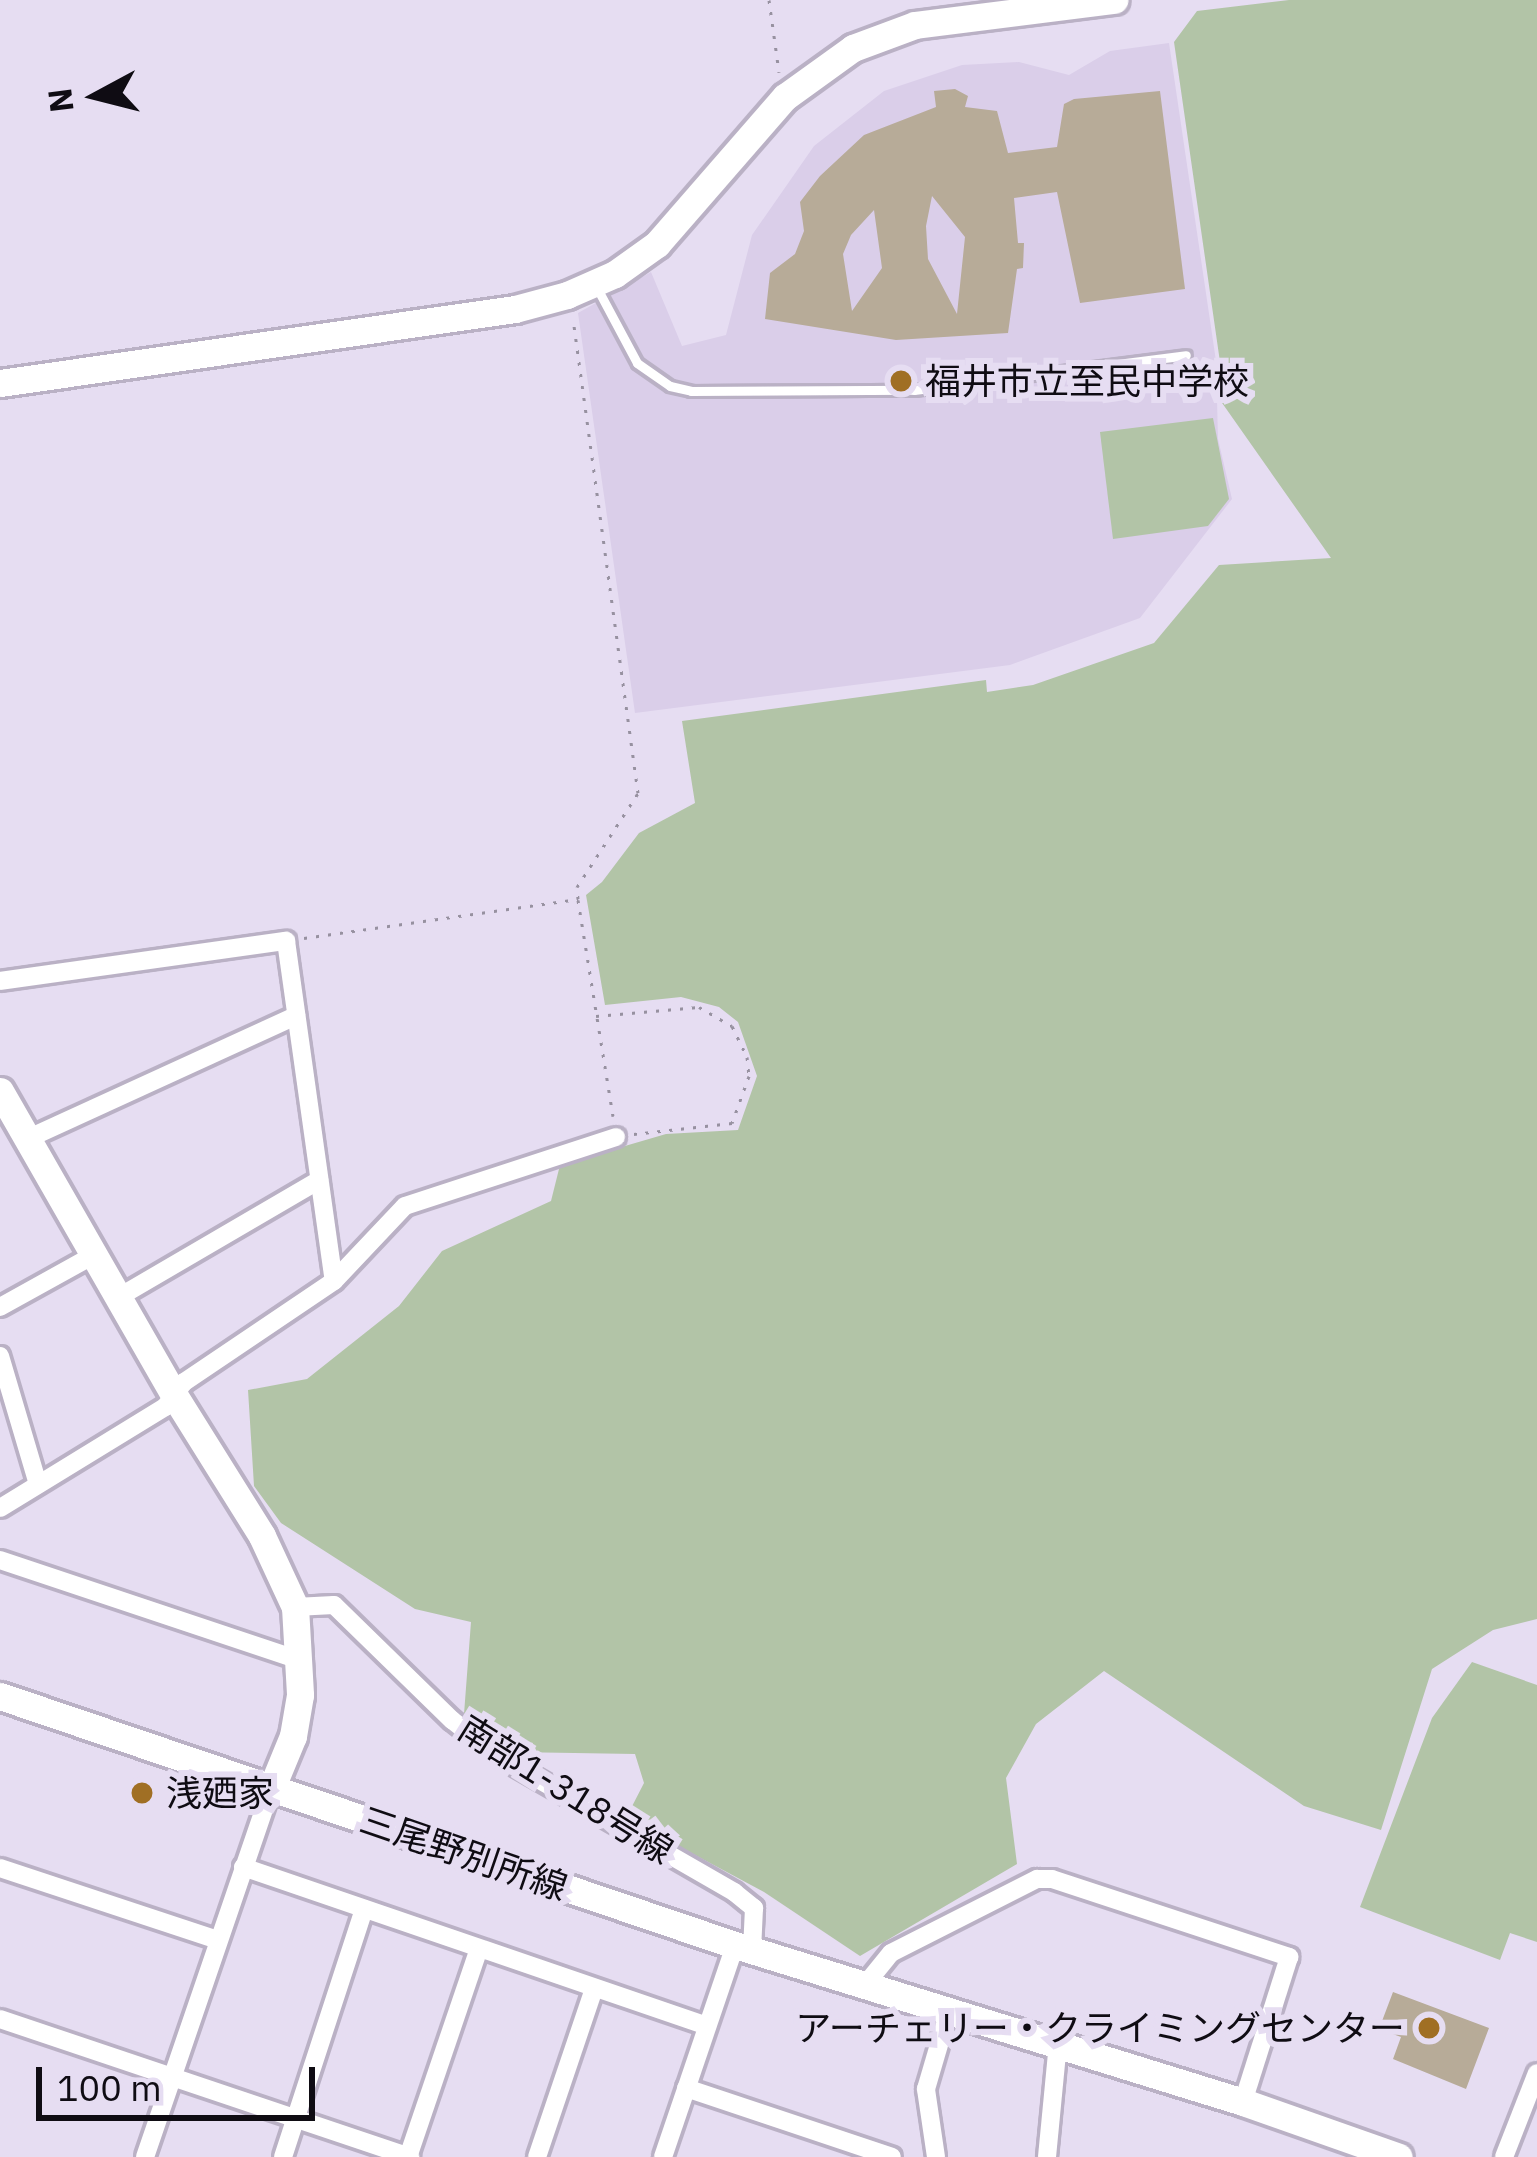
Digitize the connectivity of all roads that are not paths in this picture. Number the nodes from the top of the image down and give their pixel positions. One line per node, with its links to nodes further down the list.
1 (1114, 0): 2 (main road)
2 (594, 283): 3 (lane); 4 (main road)
3 (1186, 356)
4 (0, 383)
5 (0, 981): 6 (street)
6 (296, 1016): 8 (street); 10 (street)
7 (0, 1091): 8 (main road)
8 (16, 1137): 11 (main road)
9 (616, 1137): 12 (street)
10 (319, 1180): 12 (street); 13 (street)
11 (94, 1255): 13 (main road); 14 (street)
12 (334, 1281): 16 (street)
13 (118, 1297): 16 (main road)
14 (0, 1306)
15 (0, 1356): 17 (street)
16 (174, 1395): 17 (street); 20 (main road)
17 (38, 1484): 18 (street)
18 (0, 1508)
19 (0, 1560): 21 (street)
20 (295, 1606): 21 (main road); 28 (street, 南部1-318号線)
21 (302, 1661): 23 (main road)
22 (0, 1696): 23 (main road, 三尾野別所線)
23 (272, 1786): 24 (street); 28 (main road, 三尾野別所線)
24 (243, 1867): 26 (street); 27 (street)
25 (0, 1868): 27 (street)
26 (364, 1910): 29 (street); 40 (street)
27 (218, 1940): 37 (street)
28 (743, 1948): 30 (main road, 三尾野別所線); 34 (street)
29 (479, 1949): 31 (street); 43 (street)
30 (865, 1985): 32 (main road, 三尾野別所線); 39 (street)
31 (594, 1989): 34 (street); 44 (street)
32 (949, 2011): 35 (main road, 三尾野別所線); 47 (street)
33 (0, 2019): 37 (street)
34 (707, 2026): 38 (street)
35 (1058, 2043): 39 (main road, 三尾野別所線); 48 (street)
36 (1537, 2073): 50 (street)
37 (172, 2077): 40 (street); 41 (street)
38 (686, 2087): 45 (street); 46 (street)
39 (1244, 2102): 49 (main road, 三尾野別所線)
40 (294, 2117): 42 (street); 43 (street)
41 (145, 2157)
42 (283, 2157)
43 (409, 2157)
44 (538, 2157)
45 (663, 2157)
46 (892, 2157)
47 (936, 2157)
48 (1048, 2157)
49 (1399, 2157)
50 (1504, 2157)

